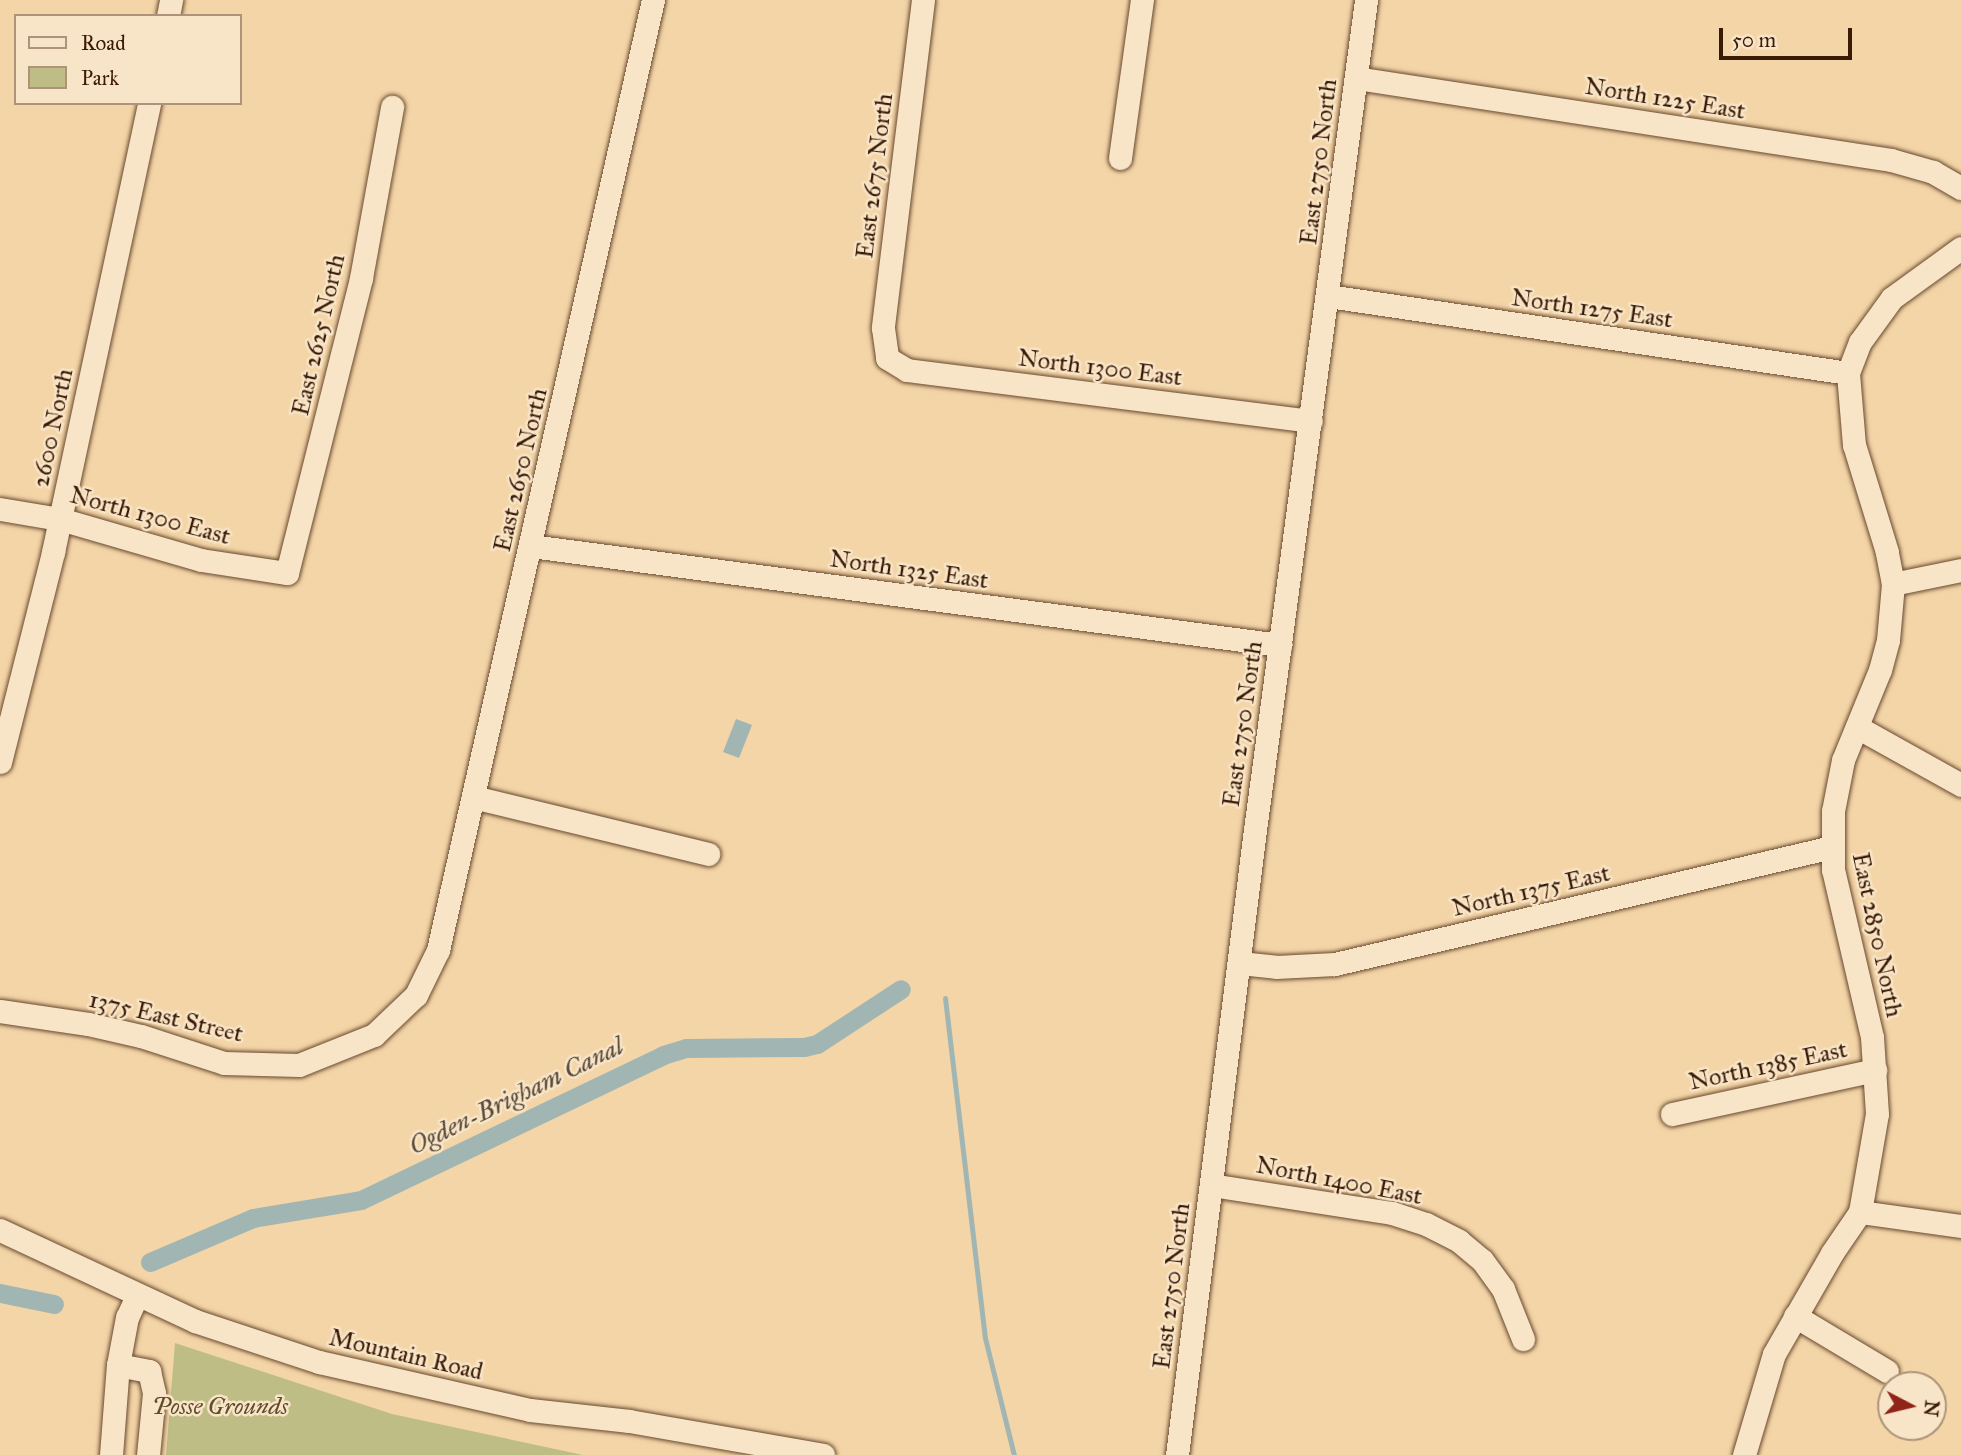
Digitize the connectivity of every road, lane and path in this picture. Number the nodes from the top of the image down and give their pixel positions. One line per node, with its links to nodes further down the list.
1 (653, 0): 17 (street, East 2650 North)
2 (923, 0): 12 (street, East 2675 North)
3 (1142, 0): 8 (street)
4 (1366, 0): 5 (street, East 2750 North)
5 (1356, 78): 9 (street, North 1225 East); 11 (street, East 2750 North)
6 (149, 105): 16 (street, 2600 North)
7 (392, 107): 19 (street, East 2625 North)
8 (1120, 158)
9 (1961, 188)
10 (1961, 248): 13 (street, East 2850 North)
11 (1328, 296): 13 (street, North 1275 East); 14 (street, East 2750 North)
12 (887, 358): 14 (street, North 1300 East)
13 (1848, 373): 20 (street, East 2850 North)
14 (1311, 421): 21 (street, East 2750 North)
15 (0, 509): 16 (street, North 1300 East)
16 (60, 519): 19 (street, North 1300 East); 23 (street, 2600 North)
17 (531, 546): 21 (street, North 1325 East); 25 (street, East 2650 North)
18 (1961, 570): 20 (street)
19 (287, 573)
20 (1893, 584): 22 (street, East 2850 North)
21 (1280, 645): 29 (street, East 2750 North)
22 (1857, 727): 24 (street); 26 (street, East 2850 North)
23 (0, 762)
24 (1961, 785)
25 (473, 797): 27 (street); 28 (street, East 2650 North)
26 (1832, 847): 29 (street, North 1375 East); 31 (street, East 2850 North)
27 (708, 854)
28 (438, 950): 30 (street, 1375 East Street)
29 (1240, 963): 33 (street, East 2750 North)
30 (0, 1011)
31 (1875, 1070): 32 (street, North 1385 East); 34 (street, East 2850 North)
32 (1672, 1114)
33 (1211, 1185): 39 (street, North 1400 East); 45 (street, East 2750 North)
34 (1860, 1212): 35 (street); 38 (street, East 2850 North)
35 (1961, 1226)
36 (0, 1230): 37 (street, Mountain Road)
37 (137, 1296): 40 (street); 44 (street, Mountain Road)
38 (1795, 1316): 41 (street); 46 (street, East 2850 North)
39 (1523, 1339)
40 (118, 1364): 42 (street); 43 (street)
41 (1886, 1371)
42 (111, 1455)
43 (148, 1455)
44 (823, 1455)
45 (1177, 1455)
46 (1744, 1455)

